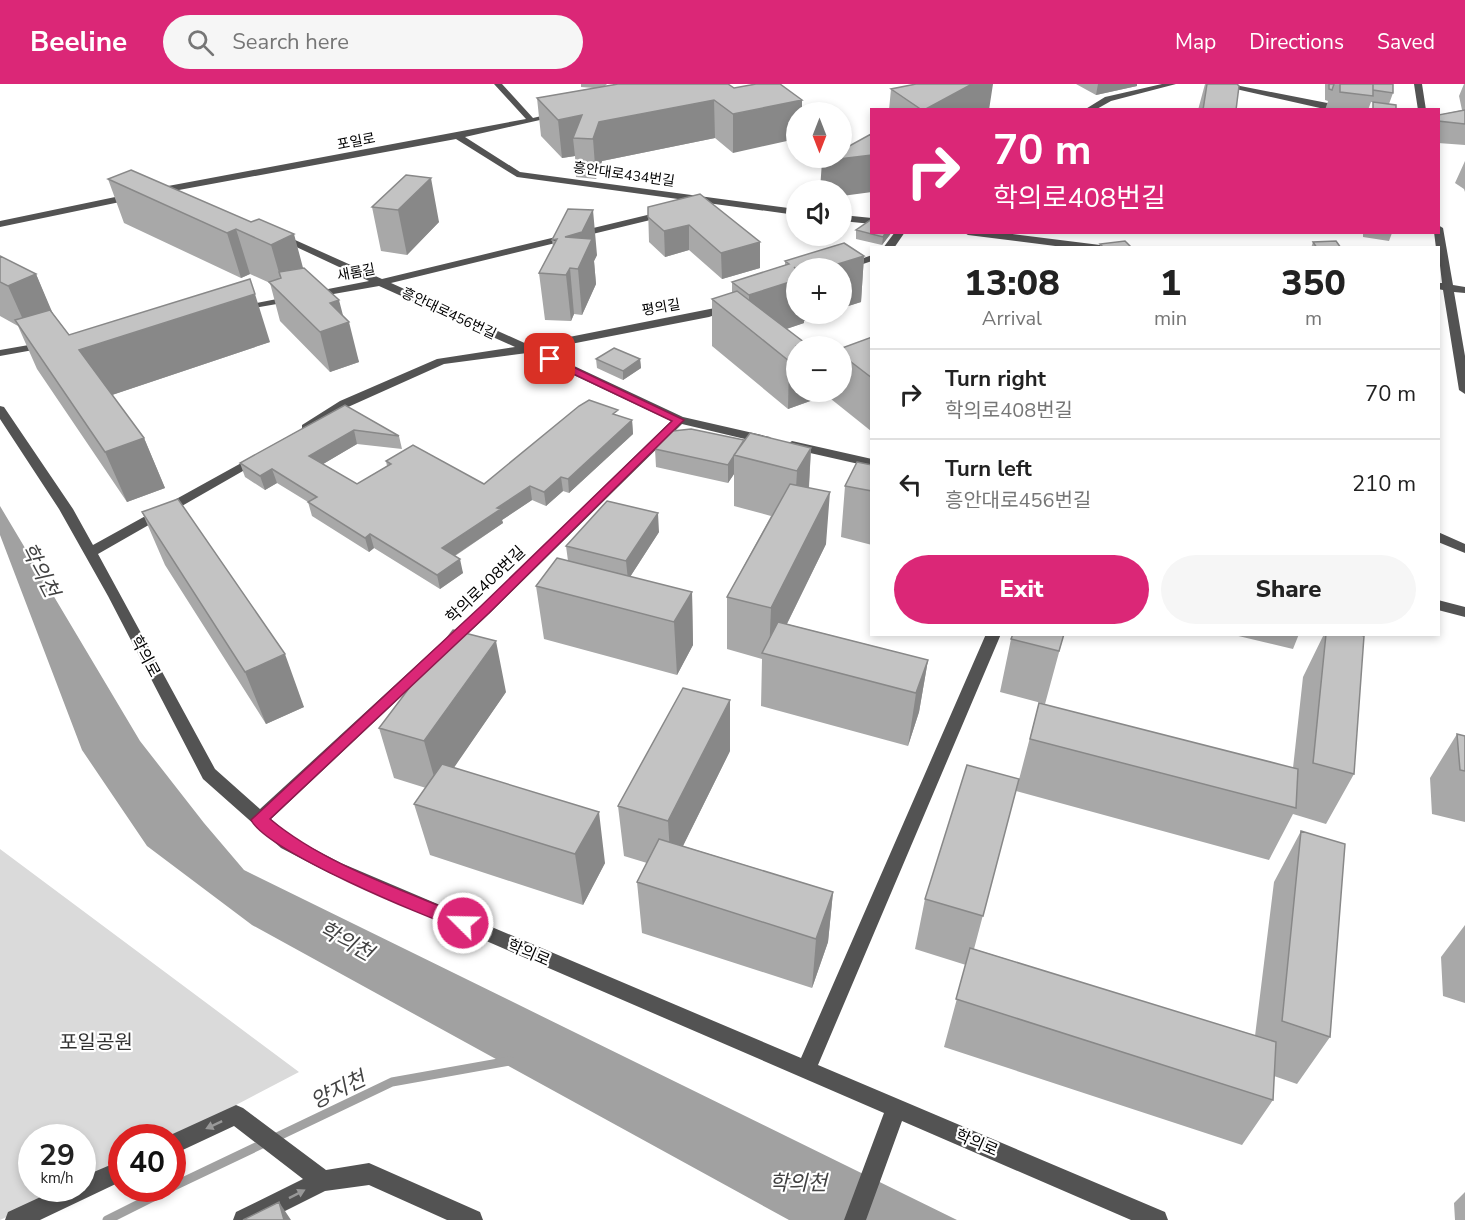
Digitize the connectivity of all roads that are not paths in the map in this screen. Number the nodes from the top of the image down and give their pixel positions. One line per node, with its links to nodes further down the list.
1 (498, 84): 9 (street)
2 (1172, 84): 5 (street)
3 (1218, 84): 6 (street)
4 (1418, 84): 7 (street)
5 (1092, 108)
6 (1343, 108)
7 (1422, 108)
8 (572, 112): 9 (street, 포일로)
9 (531, 120): 10 (street, 포일로)
10 (457, 136): 11 (street, 포일로); 13 (street, 흥안대로434번길)
11 (168, 189): 12 (street); 17 (street, 포일로)
12 (189, 198)
13 (714, 202): 14 (street, 흥안대로434번길); 24 (street, 새롬길)
14 (786, 211)
15 (852, 219): 16 (street)
16 (870, 221)
17 (0, 224)
18 (268, 232): 24 (street, 흥안대로456번길)
19 (984, 234): 20 (street)
20 (1084, 246)
21 (1440, 258): 25 (street)
22 (870, 259): 23 (street)
23 (852, 264)
24 (382, 282): 28 (street, 새롬길); 30 (street, 흥안대로456번길)
25 (1442, 287): 26 (street); 32 (street)
26 (1465, 290)
27 (746, 301): 30 (street, 평의길)
28 (232, 310)
29 (58, 343): 31 (street)
30 (528, 349): 34 (street, 흥안대로456번길); 35 (street, 평의길)
31 (0, 353)
32 (1465, 390)
33 (0, 410): 40 (street, 학의로)
34 (679, 420): 37 (street, 흥안대로456번길); 44 (street, 학의로408번길)
35 (296, 435)
36 (267, 454): 40 (street)
37 (870, 463)
38 (1440, 537): 39 (street)
39 (1465, 549)
40 (89, 553): 44 (street, 학의로)
41 (1440, 606): 42 (street)
42 (1465, 612)
43 (993, 636): 45 (street)
44 (259, 820): 45 (street, 학의로)
45 (806, 1069): 46 (street, 학의로)
46 (896, 1108): 53 (street); 54 (street, 학의로)
47 (186, 1138): 49 (street, one-way to 47)
48 (108, 1177): 50 (street)
49 (323, 1181): 51 (street, one-way to 49); 52 (street)
50 (16, 1220)
51 (244, 1220)
52 (472, 1220)
53 (855, 1220)
54 (1157, 1220)

